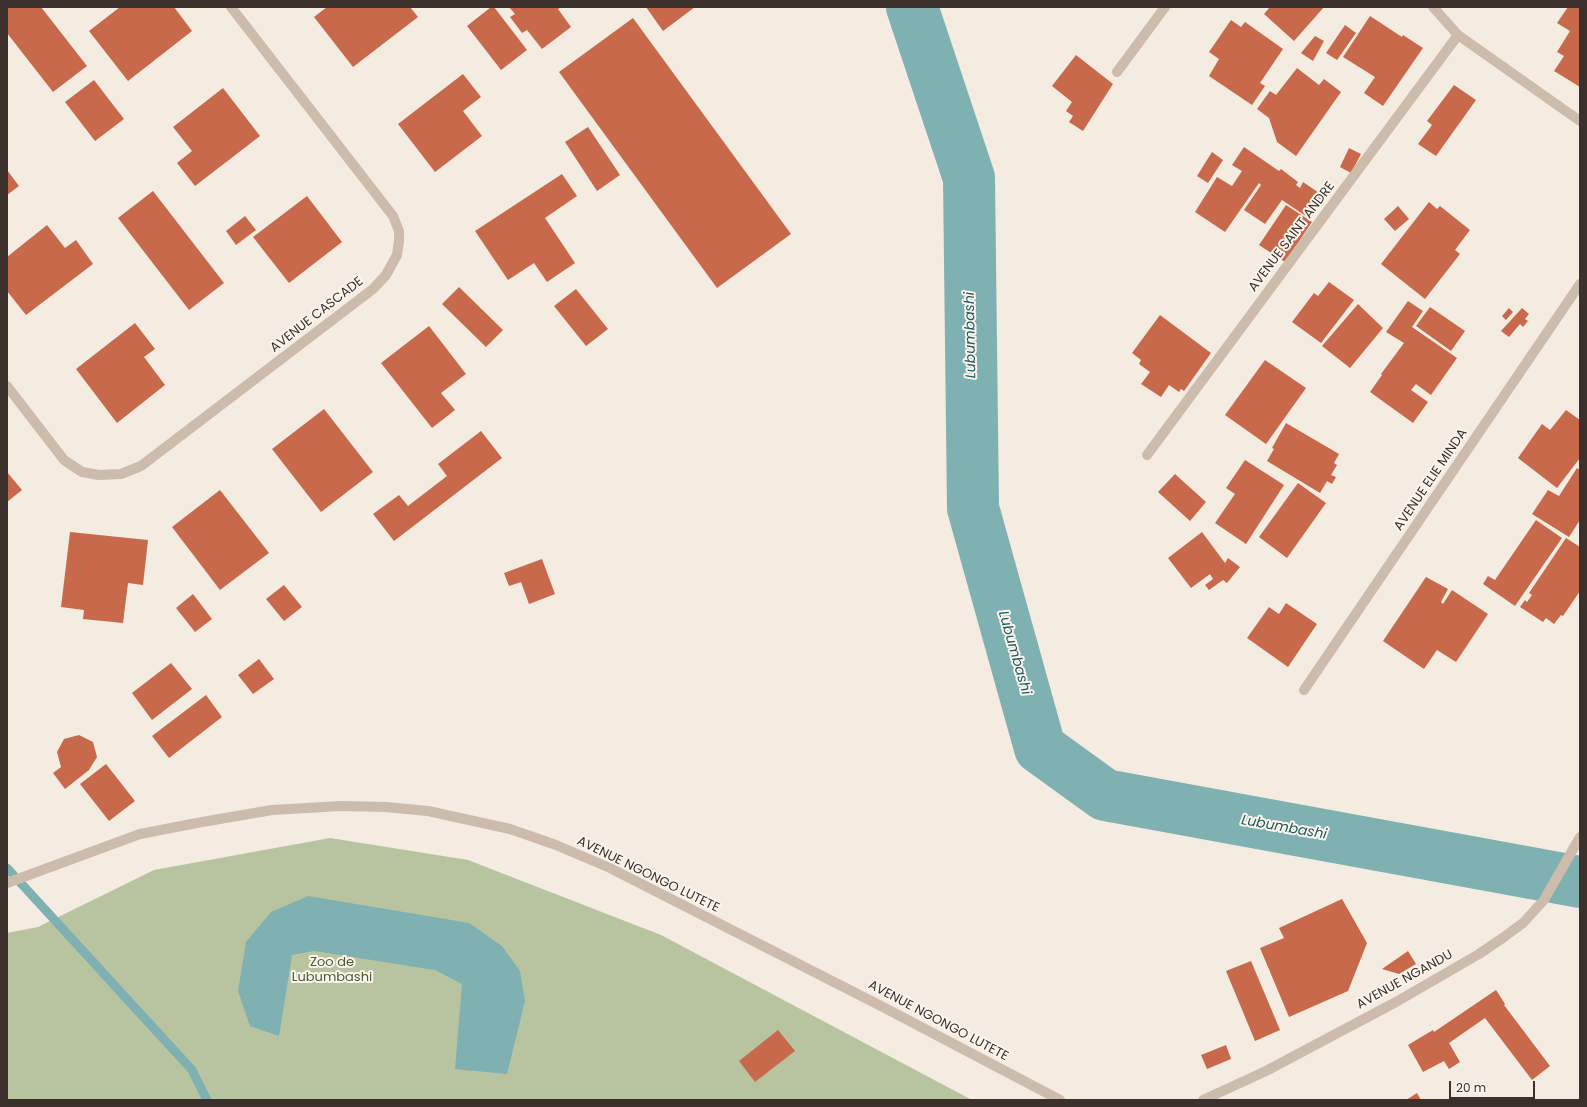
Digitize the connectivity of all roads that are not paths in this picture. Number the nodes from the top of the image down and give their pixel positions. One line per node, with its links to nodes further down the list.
1 (231, 7): 8 (street, AVENUE CASCADE)
2 (1165, 7): 5 (street)
3 (1433, 7): 4 (street)
4 (1458, 35): 6 (street); 9 (street, AVENUE SAINT ANDRE)
5 (1117, 72)
6 (1580, 121)
7 (1580, 284): 10 (street, AVENUE ELIE MINDA)
8 (7, 386)
9 (1147, 455)
10 (1304, 690)
11 (1580, 837): 14 (street, AVENUE NGANDU)
12 (7, 883): 13 (street, AVENUE NGONGO LUTETE)
13 (1060, 1100)
14 (1203, 1100)

